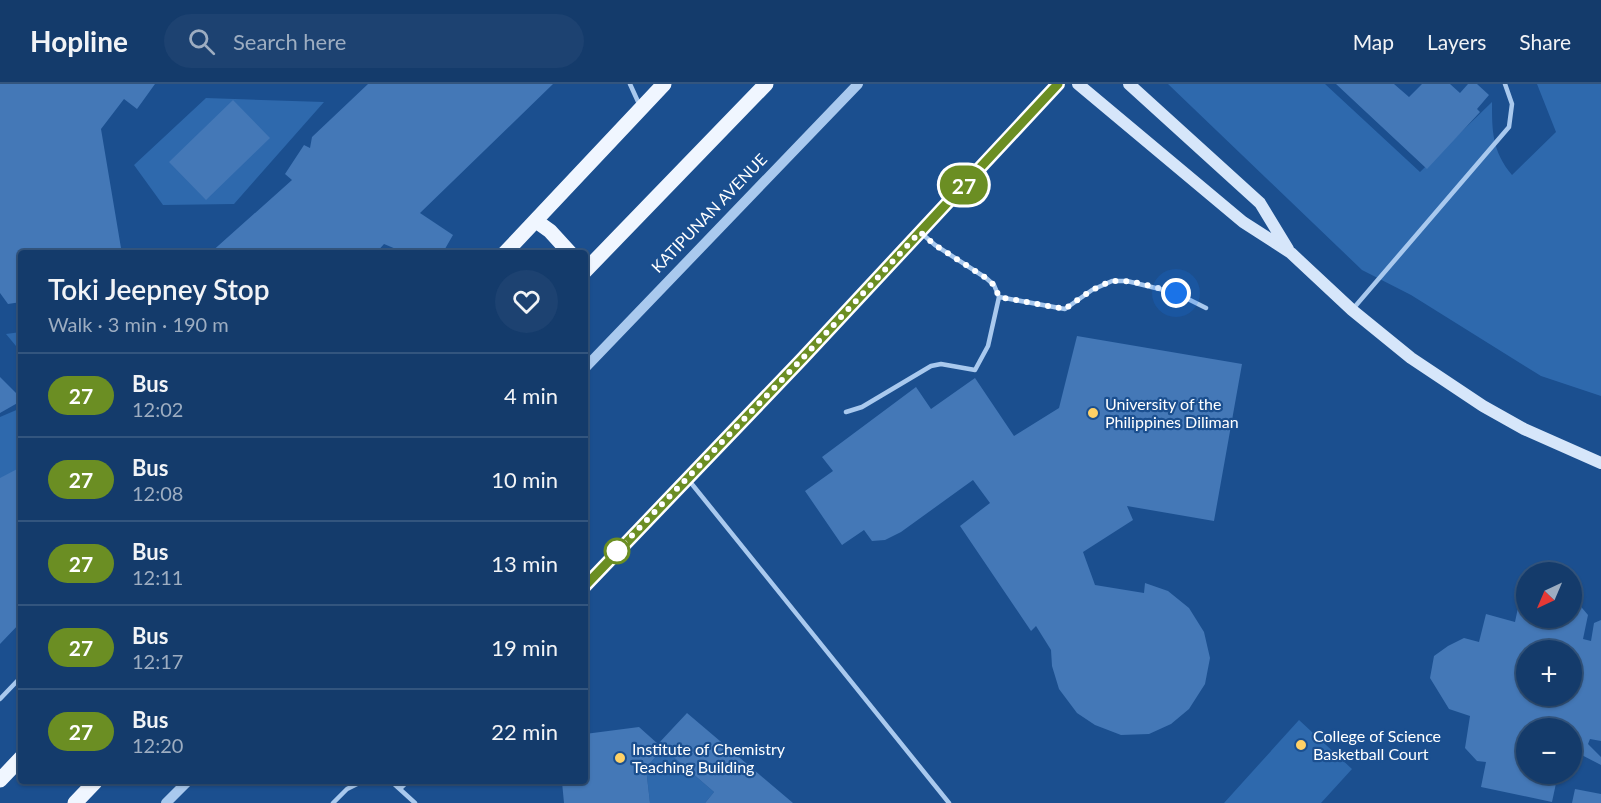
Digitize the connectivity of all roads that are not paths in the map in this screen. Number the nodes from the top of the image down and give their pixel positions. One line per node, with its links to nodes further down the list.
1 (630, 84): 9 (lane)
2 (664, 84): 9 (main road)
3 (766, 84): 15 (main road)
4 (858, 84): 19 (street, KATIPUNAN AVENUE)
5 (1058, 84): 11 (lane)
6 (1078, 84): 14 (main road)
7 (1129, 84): 14 (main road)
8 (1505, 84): 18 (lane)
9 (641, 109): 10 (main road)
10 (536, 221): 12 (main road); 13 (main road)
11 (920, 232): 16 (lane); 22 (lane)
12 (508, 250)
13 (567, 250)
14 (1291, 253): 18 (main road)
15 (588, 268)
16 (999, 297): 17 (lane); 20 (lane)
17 (1206, 308)
18 (1352, 310): 21 (main road)
19 (588, 365)
20 (846, 412)
21 (1601, 463)
22 (687, 478): 23 (lane); 38 (lane)
23 (588, 583)
24 (18, 680): 25 (lane)
25 (0, 699)
26 (18, 761): 27 (main road)
27 (0, 780)
28 (93, 784): 34 (main road)
29 (185, 784): 35 (street)
30 (357, 784): 36 (lane)
31 (394, 784): 33 (lane)
32 (405, 784): 33 (lane)
33 (400, 789): 37 (lane)
34 (75, 803)
35 (166, 803)
36 (333, 803)
37 (415, 803)
38 (949, 803)

